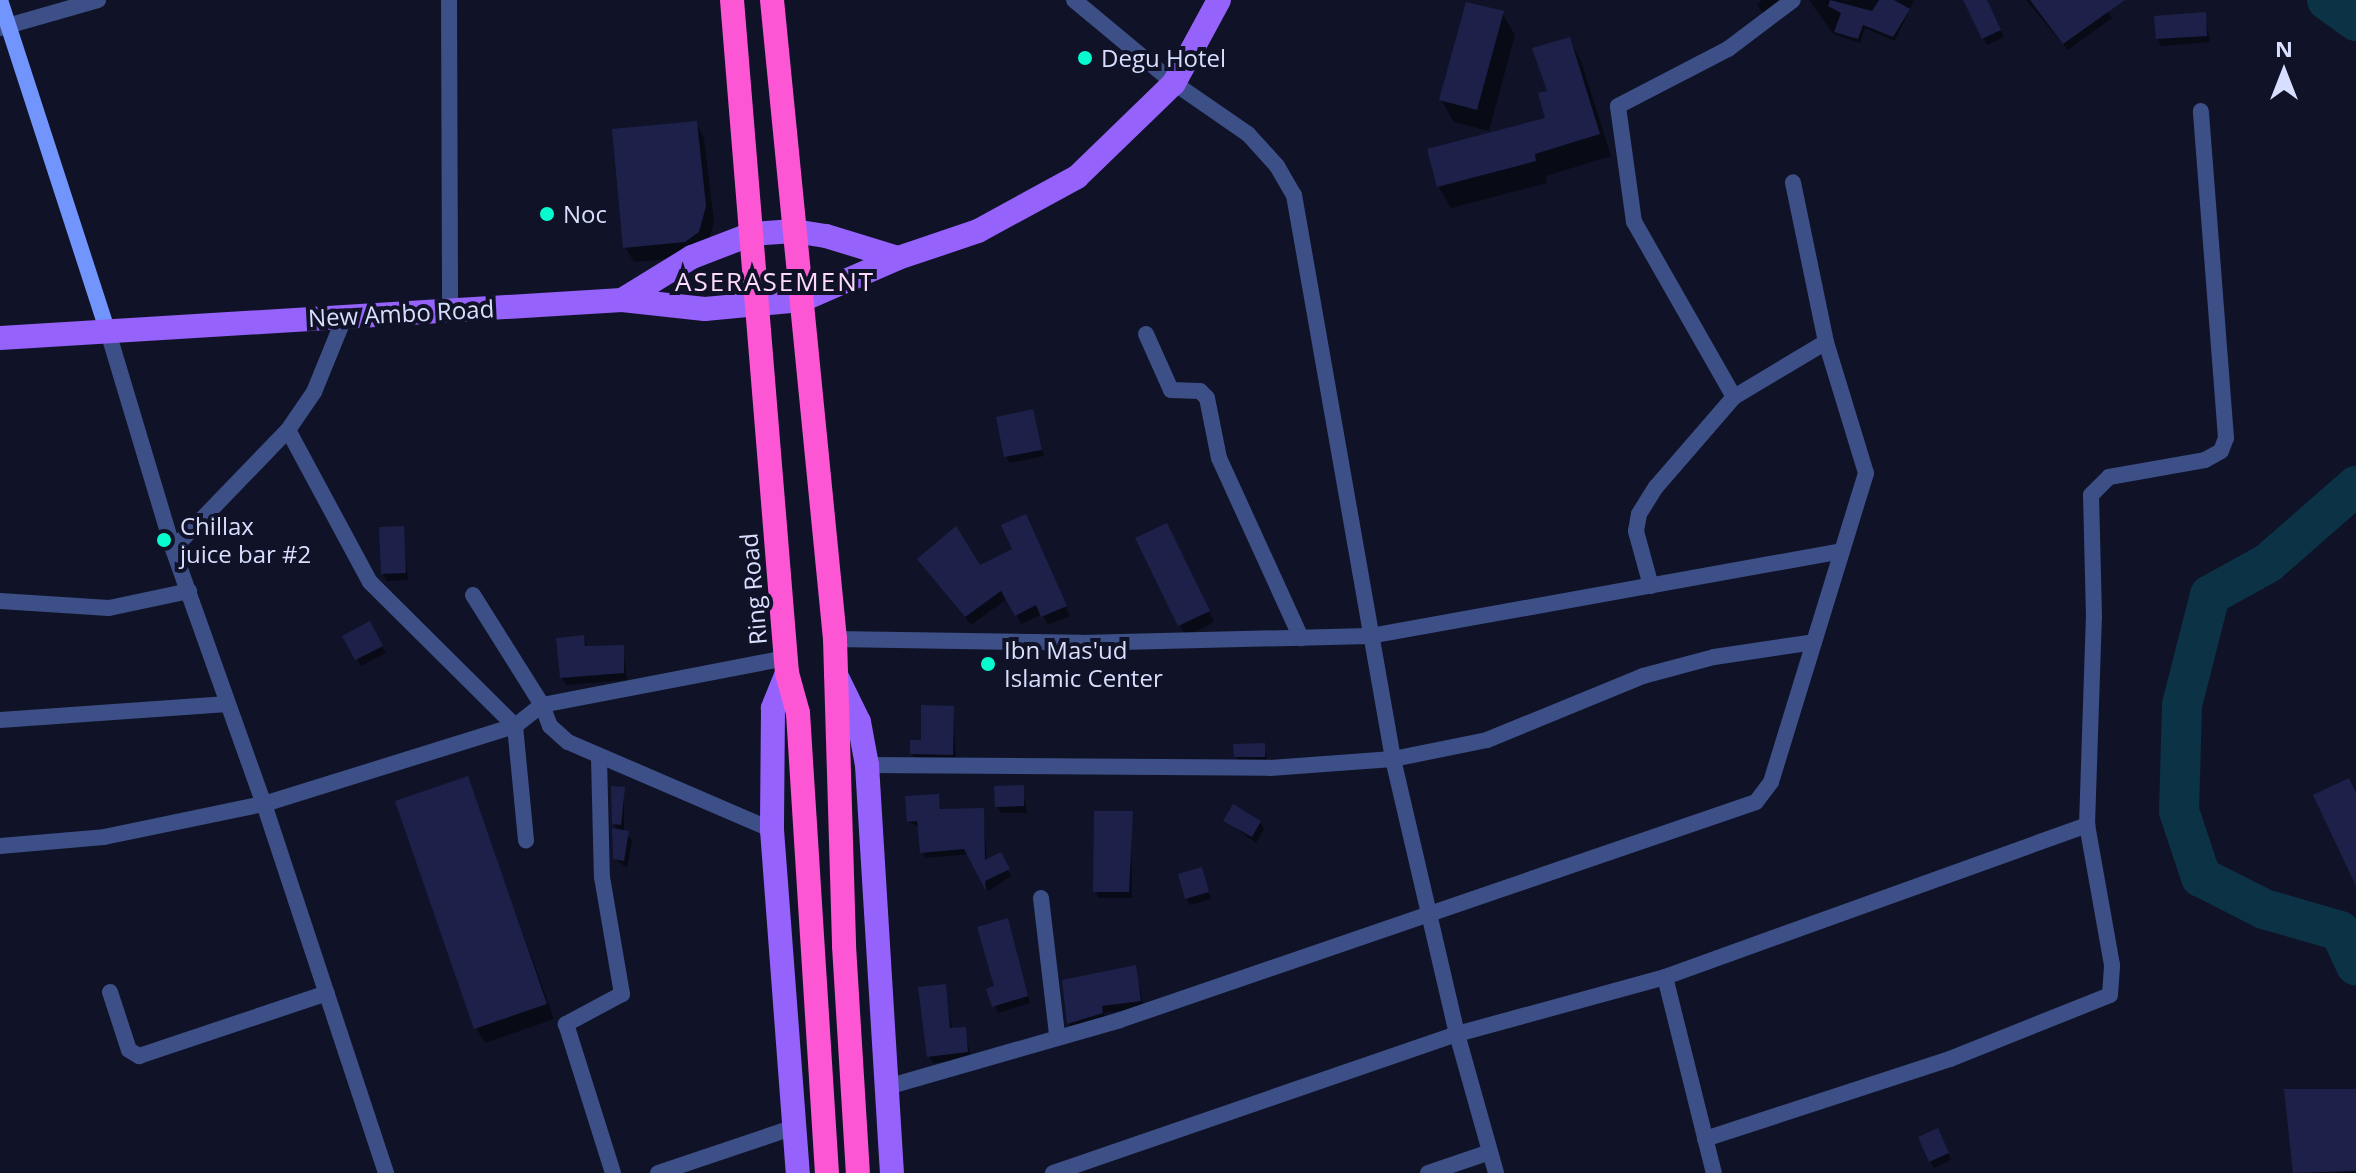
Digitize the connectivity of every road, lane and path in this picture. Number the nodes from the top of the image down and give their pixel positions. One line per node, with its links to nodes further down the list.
1 (0, 0): 9 (street)
2 (98, 0): 9 (street)
3 (449, 0): 19 (street)
4 (732, 0): 14 (highway, Ring Road)
5 (772, 0): 13 (highway)
6 (1074, 0): 10 (street)
7 (1219, 0): 10 (main road, New Ambo Road)
8 (1793, 0): 25 (street)
9 (4, 27): 21 (street)
10 (1174, 83): 15 (main road, New Ambo Road); 33 (street)
11 (2201, 111): 47 (street)
12 (1793, 182): 24 (street)
13 (794, 231): 14 (main road); 15 (main road); 17 (highway)
14 (752, 234): 16 (main road); 18 (highway, Ring Road)
15 (898, 258): 17 (main road, New Ambo Road)
16 (622, 300): 18 (main road, New Ambo Road); 19 (main road, New Ambo Road)
17 (802, 300): 18 (main road, New Ambo Road); 35 (highway)
18 (756, 306): 37 (highway, Ring Road)
19 (450, 310): 20 (main road, New Ambo Road)
20 (345, 316): 21 (main road, New Ambo Road); 26 (street)
21 (108, 332): 23 (main road, New Ambo Road); 27 (street)
22 (1146, 334): 34 (street)
23 (0, 338)
24 (1826, 342): 25 (street); 28 (street)
25 (1734, 397): 29 (street)
26 (288, 430): 27 (street); 42 (street)
27 (173, 549): 30 (street)
28 (1838, 552): 29 (street); 36 (street)
29 (1651, 586): 33 (street)
30 (189, 591): 32 (street); 39 (street)
31 (473, 595): 40 (street)
32 (0, 601)
33 (1370, 636): 34 (street); 44 (street)
34 (1301, 638): 35 (street)
35 (835, 639): 38 (highway)
36 (1814, 642): 44 (street); 52 (street)
37 (787, 665): 40 (street); 48 (main road); 66 (highway, Ring Road)
38 (836, 675): 45 (main road); 67 (highway)
39 (227, 704): 41 (street); 46 (street)
40 (542, 705): 42 (street); 43 (street)
41 (0, 720)
42 (515, 726): 46 (street); 49 (street)
43 (599, 758): 48 (street); 63 (street)
44 (1393, 759): 45 (street); 52 (street)
45 (867, 765): 58 (main road)
46 (264, 804): 50 (street); 55 (street)
47 (2087, 825): 53 (street); 60 (street)
48 (772, 830): 59 (main road)
49 (526, 840)
50 (0, 846)
51 (1041, 898): 56 (street)
52 (1427, 915): 56 (street); 57 (street)
53 (1665, 977): 57 (street); 60 (street)
54 (110, 992): 55 (street)
55 (327, 993): 62 (street)
56 (1057, 1034): 58 (street)
57 (1457, 1034): 61 (street); 69 (street)
58 (887, 1087): 68 (main road)
59 (795, 1127): 64 (street); 65 (main road)
60 (1705, 1139): 72 (street)
61 (1490, 1152): 70 (street); 71 (street)
62 (386, 1173)
63 (613, 1173)
64 (658, 1173)
65 (798, 1173)
66 (827, 1173)
67 (858, 1173)
68 (892, 1173)
69 (1053, 1173)
70 (1428, 1173)
71 (1496, 1173)
72 (1714, 1173)

